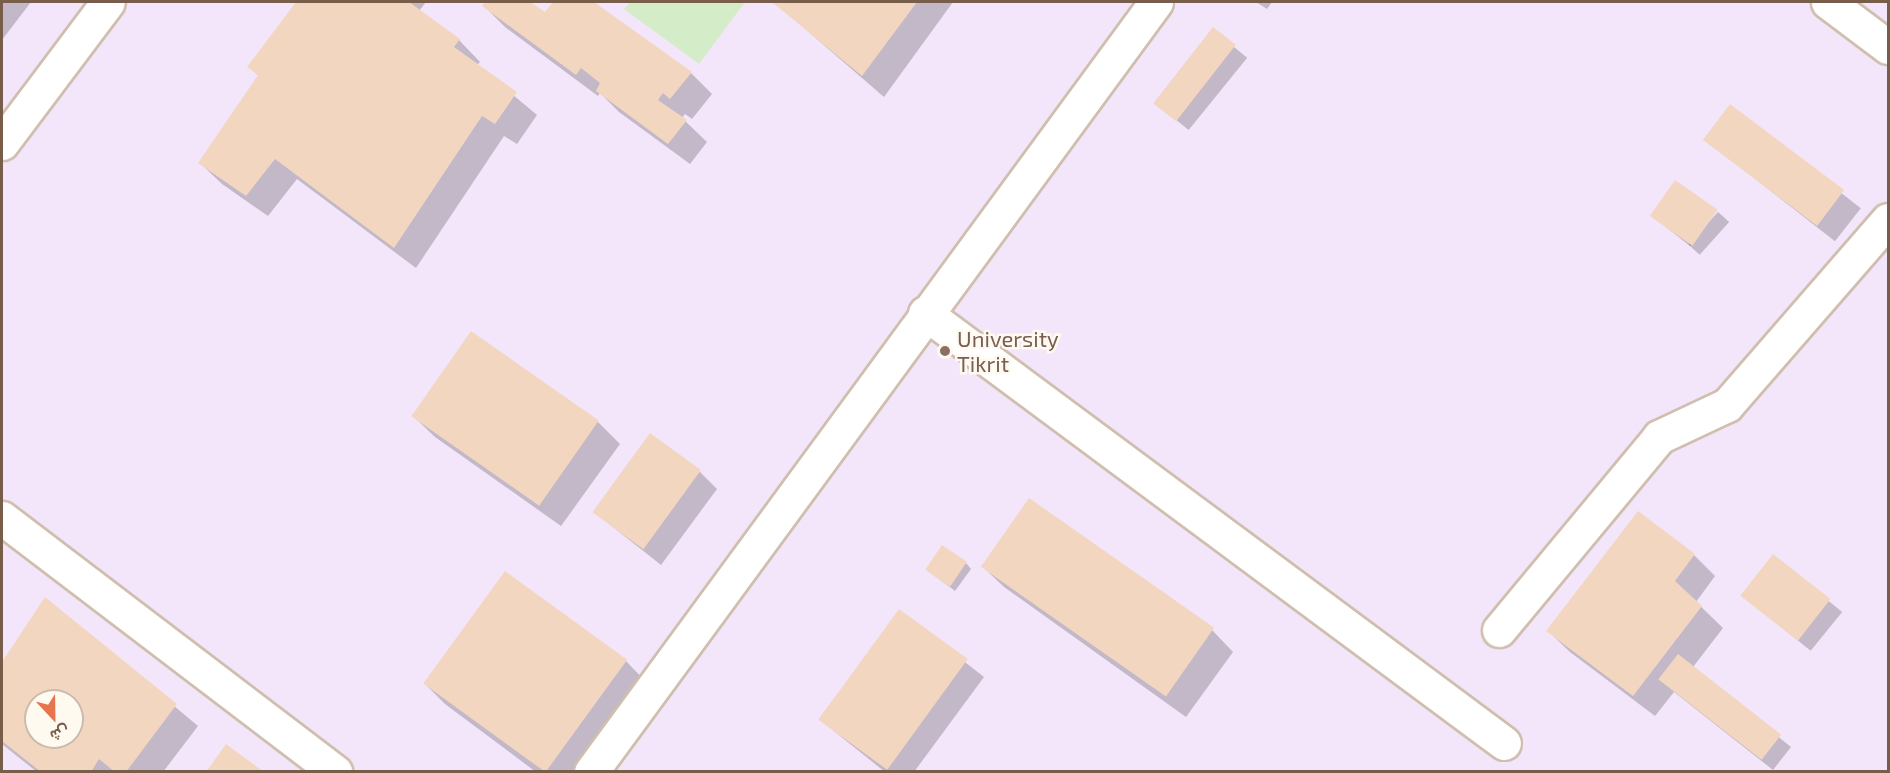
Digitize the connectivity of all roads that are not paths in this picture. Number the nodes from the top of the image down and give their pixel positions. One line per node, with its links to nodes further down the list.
1 (108, 2): 5 (street)
2 (1156, 2): 7 (street)
3 (1828, 2): 4 (street)
4 (1888, 47)
5 (2, 143)
6 (1888, 220): 9 (street)
7 (925, 313): 10 (street); 12 (street)
8 (2, 518): 11 (street)
9 (1499, 630)
10 (1504, 743)
11 (335, 771)
12 (591, 771)

